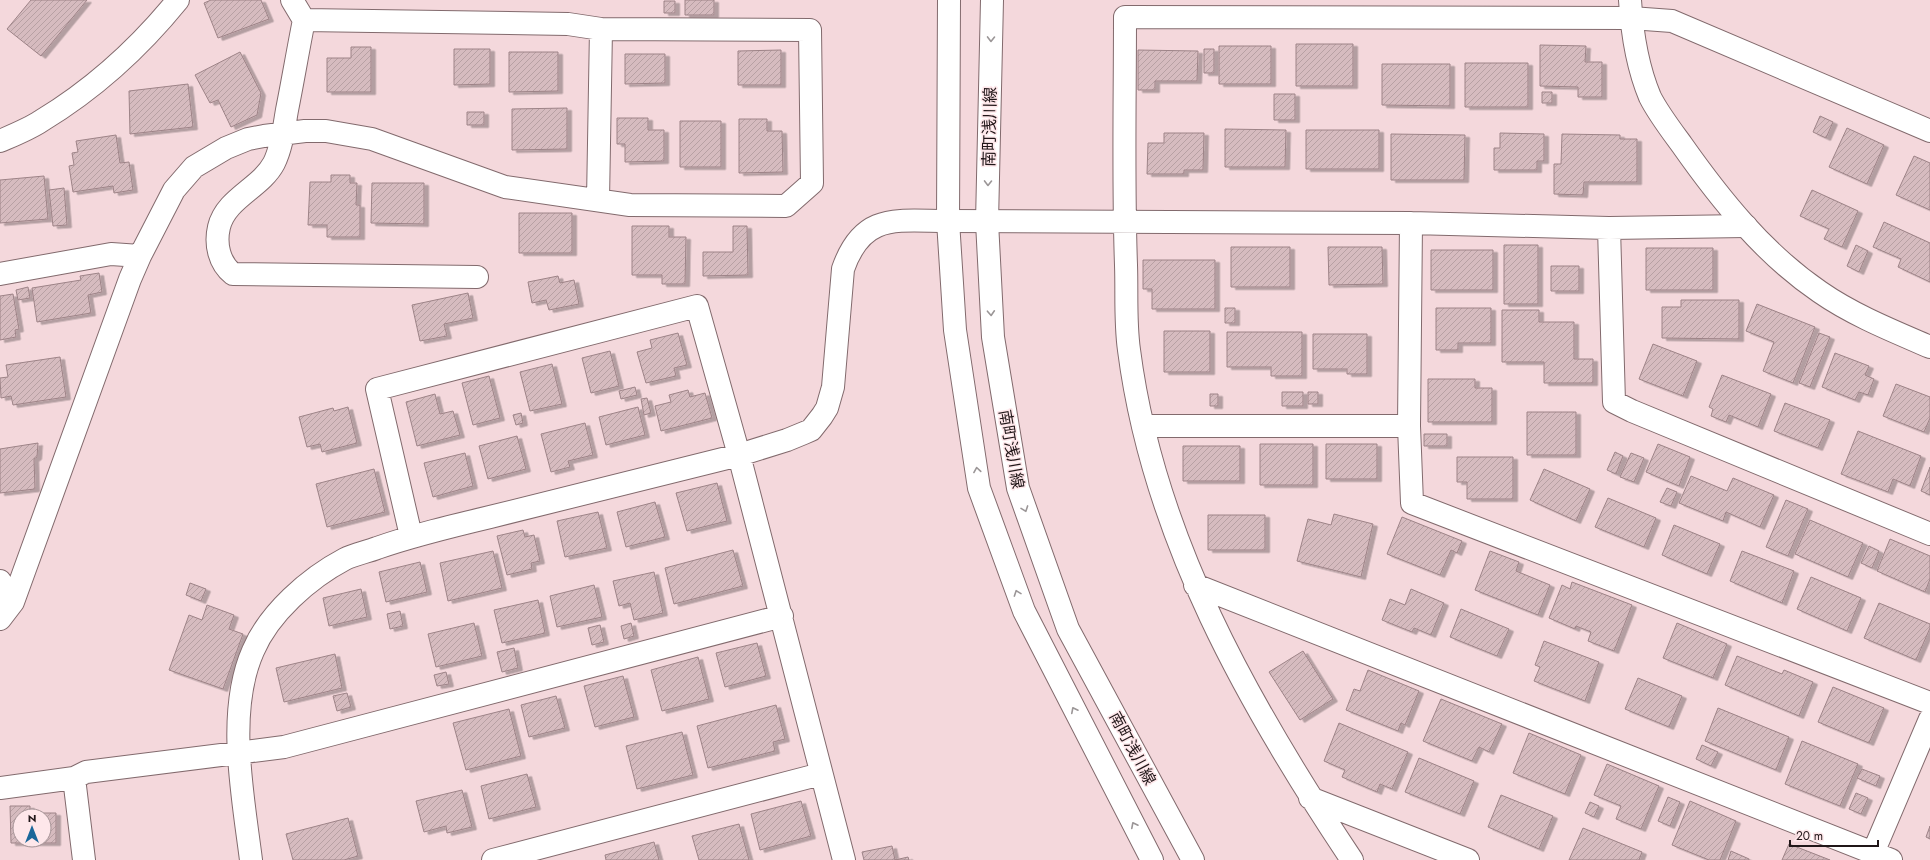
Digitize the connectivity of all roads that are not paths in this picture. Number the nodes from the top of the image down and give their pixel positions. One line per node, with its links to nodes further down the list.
1 (178, 0): 10 (street)
2 (292, 0): 6 (street)
3 (949, 0): 12 (street)
4 (992, 0): 13 (street, 南町浅川線, one-way to 13)
5 (1630, 9): 8 (street); 14 (street); 16 (street)
6 (304, 20): 7 (street); 9 (street)
7 (601, 29): 11 (street); 11 (street)
8 (1930, 131)
9 (283, 133): 11 (street); 18 (street); 20 (street)
10 (0, 141)
11 (598, 200)
12 (948, 221): 13 (street); 24 (street); 44 (street, one-way to 12)
13 (987, 222): 14 (street); 45 (street, 南町浅川線, one-way to 45)
14 (1124, 222): 15 (street); 22 (street)
15 (1411, 223): 17 (street); 23 (street)
16 (1746, 226): 17 (street); 21 (street)
17 (1609, 228): 25 (street)
18 (140, 256): 19 (street); 29 (street)
19 (0, 274)
20 (477, 277)
21 (1930, 347)
22 (1143, 426): 23 (street); 28 (street)
23 (1409, 426): 32 (street)
24 (739, 454): 26 (street); 26 (street); 30 (street)
25 (1930, 534)
26 (411, 536): 34 (street)
27 (0, 581): 29 (street)
28 (1195, 585): 38 (street); 39 (street)
29 (13, 602): 31 (street)
30 (782, 616): 34 (street); 35 (street)
31 (0, 619)
32 (1930, 703)
33 (1930, 719): 39 (street)
34 (238, 753): 36 (street); 41 (street)
35 (821, 774): 42 (street); 43 (street)
36 (74, 778): 37 (street); 40 (street)
37 (0, 788)
38 (1310, 798): 46 (street); 47 (street)
39 (1878, 858)
40 (84, 860)
41 (251, 860)
42 (493, 860)
43 (844, 860)
44 (1152, 860)
45 (1193, 860)
46 (1352, 860)
47 (1468, 860)

